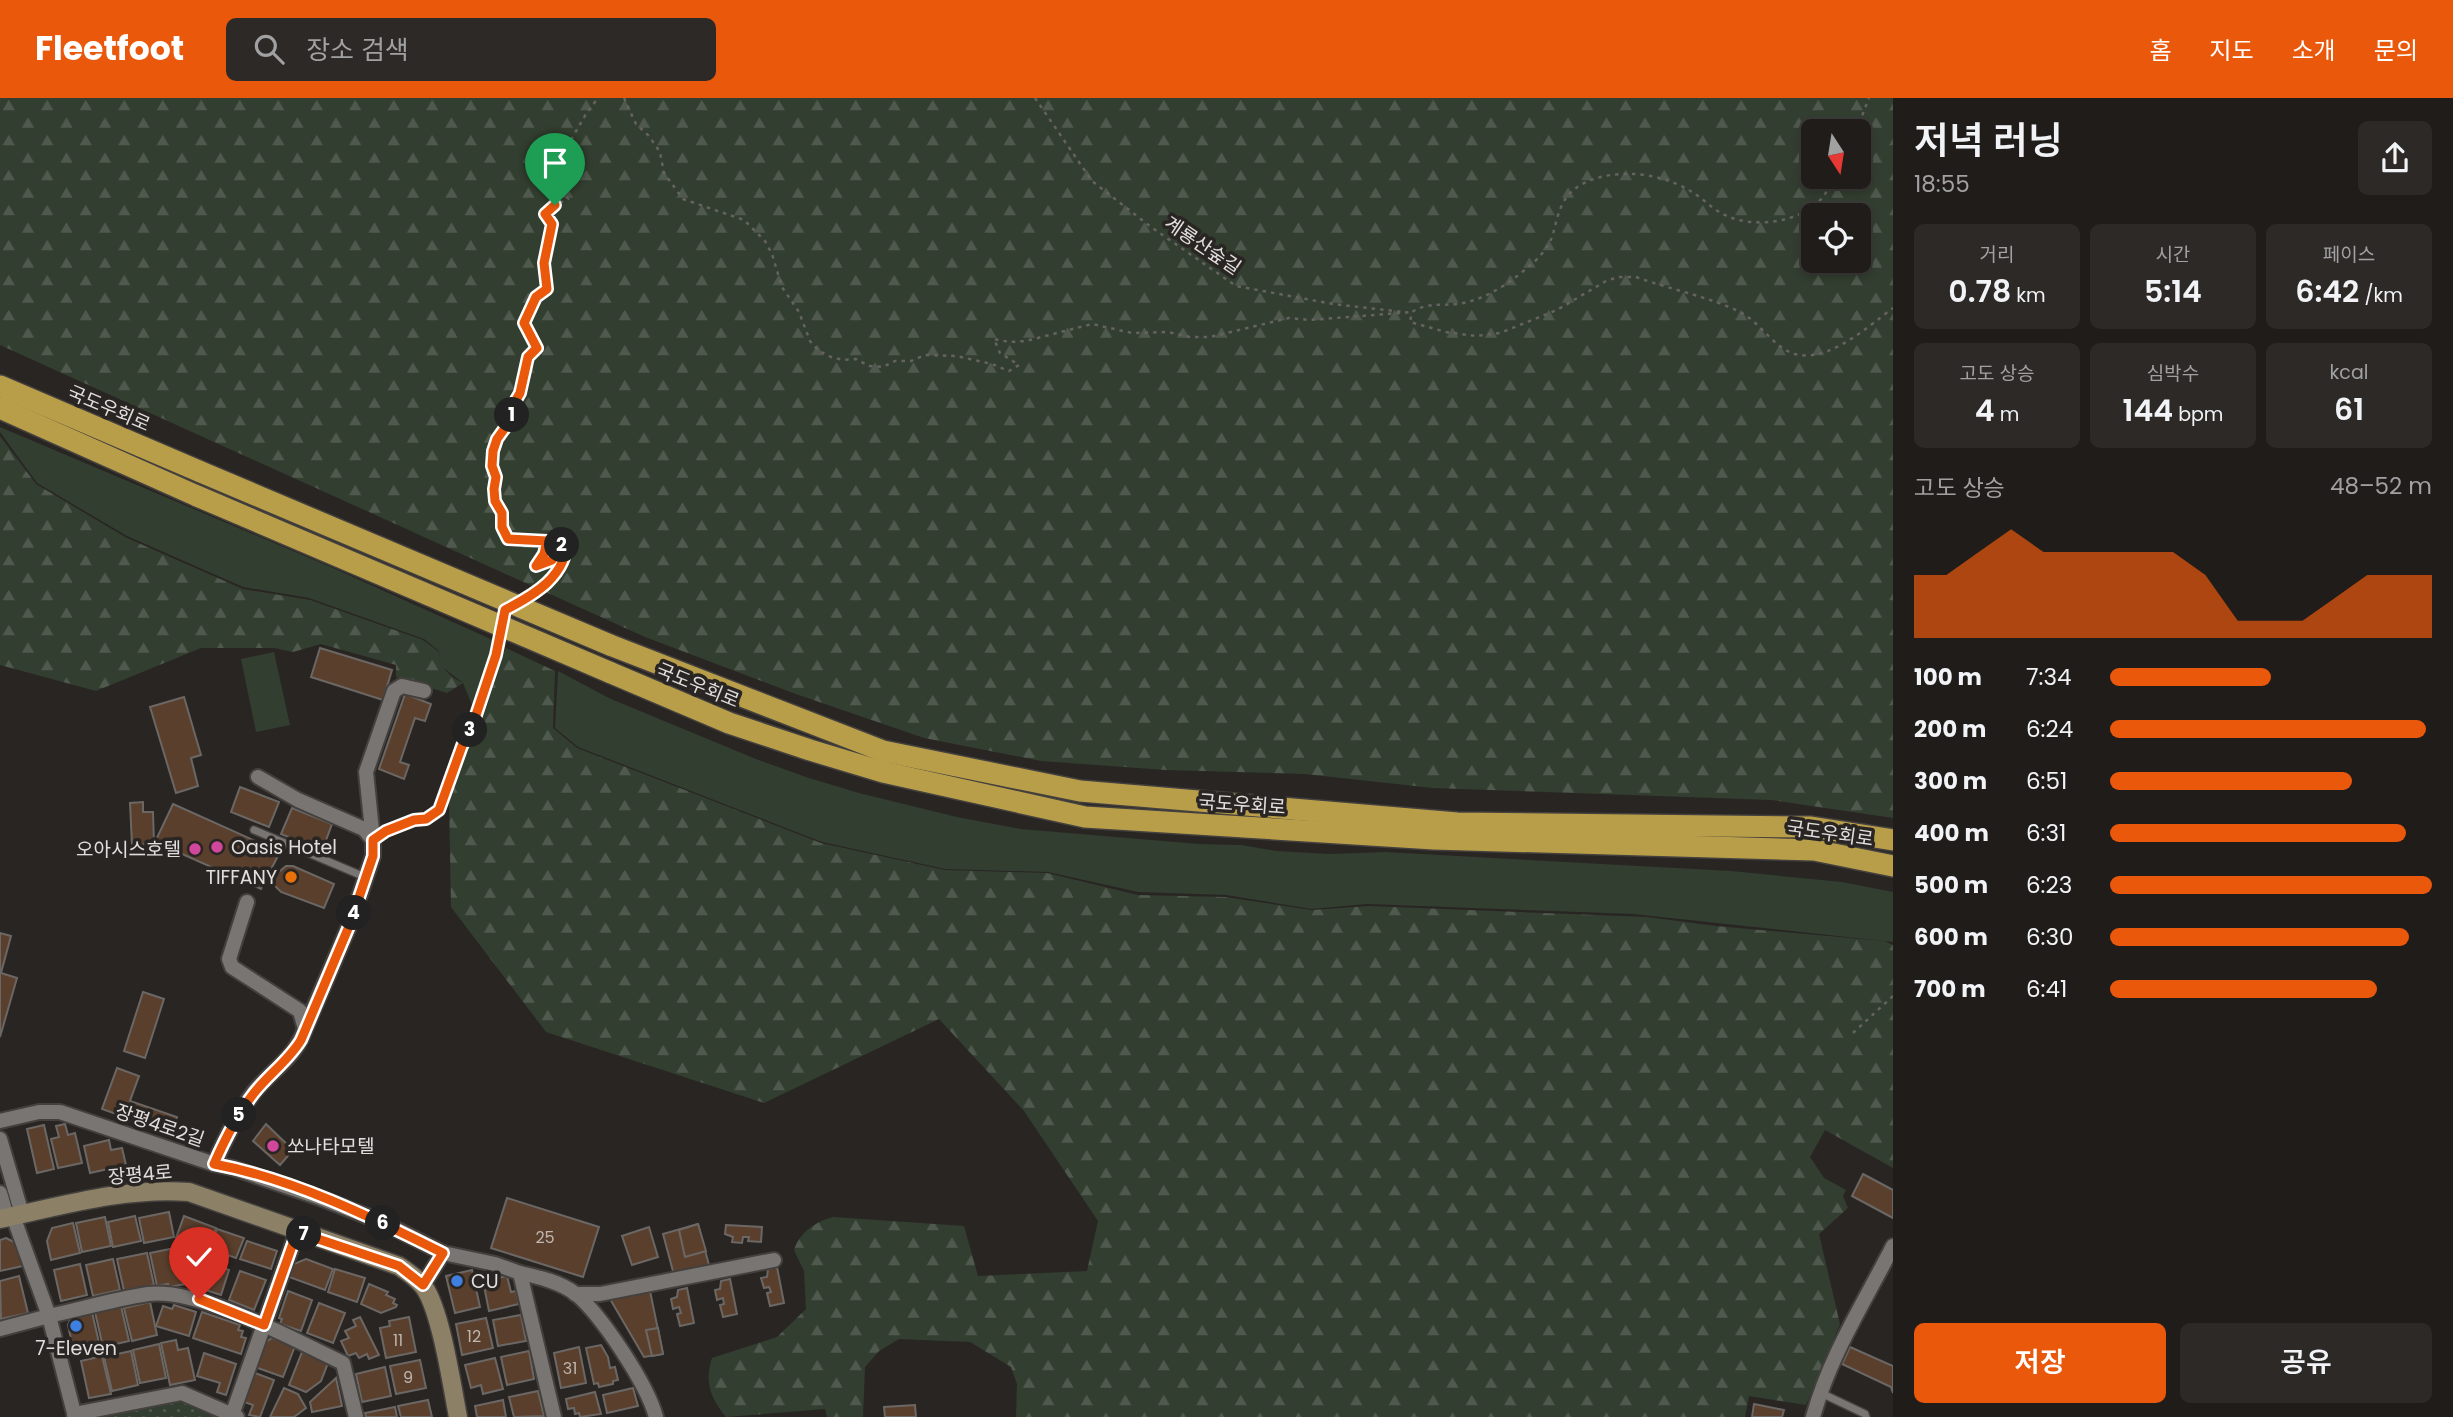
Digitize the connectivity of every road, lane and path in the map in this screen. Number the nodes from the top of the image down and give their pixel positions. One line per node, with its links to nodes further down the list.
1 (598, 98): 11 (path)
2 (624, 98): 8 (path)
3 (1035, 98): 8 (path, 계룡산숲길)
4 (1869, 98): 5 (path)
5 (1861, 119)
6 (1827, 189): 8 (path)
7 (1893, 308): 8 (path)
8 (1412, 312)
9 (0, 386): 11 (highway, 국도우회로, bridge)
10 (0, 408): 12 (highway, 국도우회로, bridge)
11 (515, 605): 17 (highway, 국도우회로, bridge)
12 (503, 628): 16 (path); 18 (highway, 국도우회로, bridge)
13 (424, 691): 16 (street)
14 (258, 777): 16 (street)
15 (254, 830): 19 (lane)
16 (373, 840): 19 (street)
17 (1893, 840)
18 (1893, 866)
19 (365, 877): 22 (street)
20 (247, 902): 22 (street)
21 (1893, 996): 23 (path)
22 (305, 1028): 26 (street)
23 (1853, 1032)
24 (0, 1121): 26 (street, 장평4로2길)
25 (0, 1139): 28 (street)
26 (214, 1164): 31 (street, 장평4로2길)
27 (0, 1193): 28 (street)
28 (11, 1217): 29 (street, 장평4로); 36 (street)
29 (297, 1232): 34 (street, 장평4로); 37 (street)
30 (1893, 1246): 39 (street)
31 (443, 1253): 33 (street, 장평4로2길); 34 (street)
32 (774, 1260): 35 (street)
33 (520, 1273): 35 (street, 장평4로2길); 45 (street)
34 (423, 1285): 44 (street)
35 (575, 1294): 46 (street)
36 (48, 1316): 37 (street); 38 (street); 40 (street)
37 (264, 1325): 41 (street); 43 (street)
38 (0, 1329)
39 (1820, 1393): 42 (street); 47 (lane)
40 (75, 1416): 41 (street)
41 (235, 1416)
42 (1816, 1416)
43 (356, 1417)
44 (458, 1417)
45 (554, 1417)
46 (656, 1417)
47 (1866, 1417)

